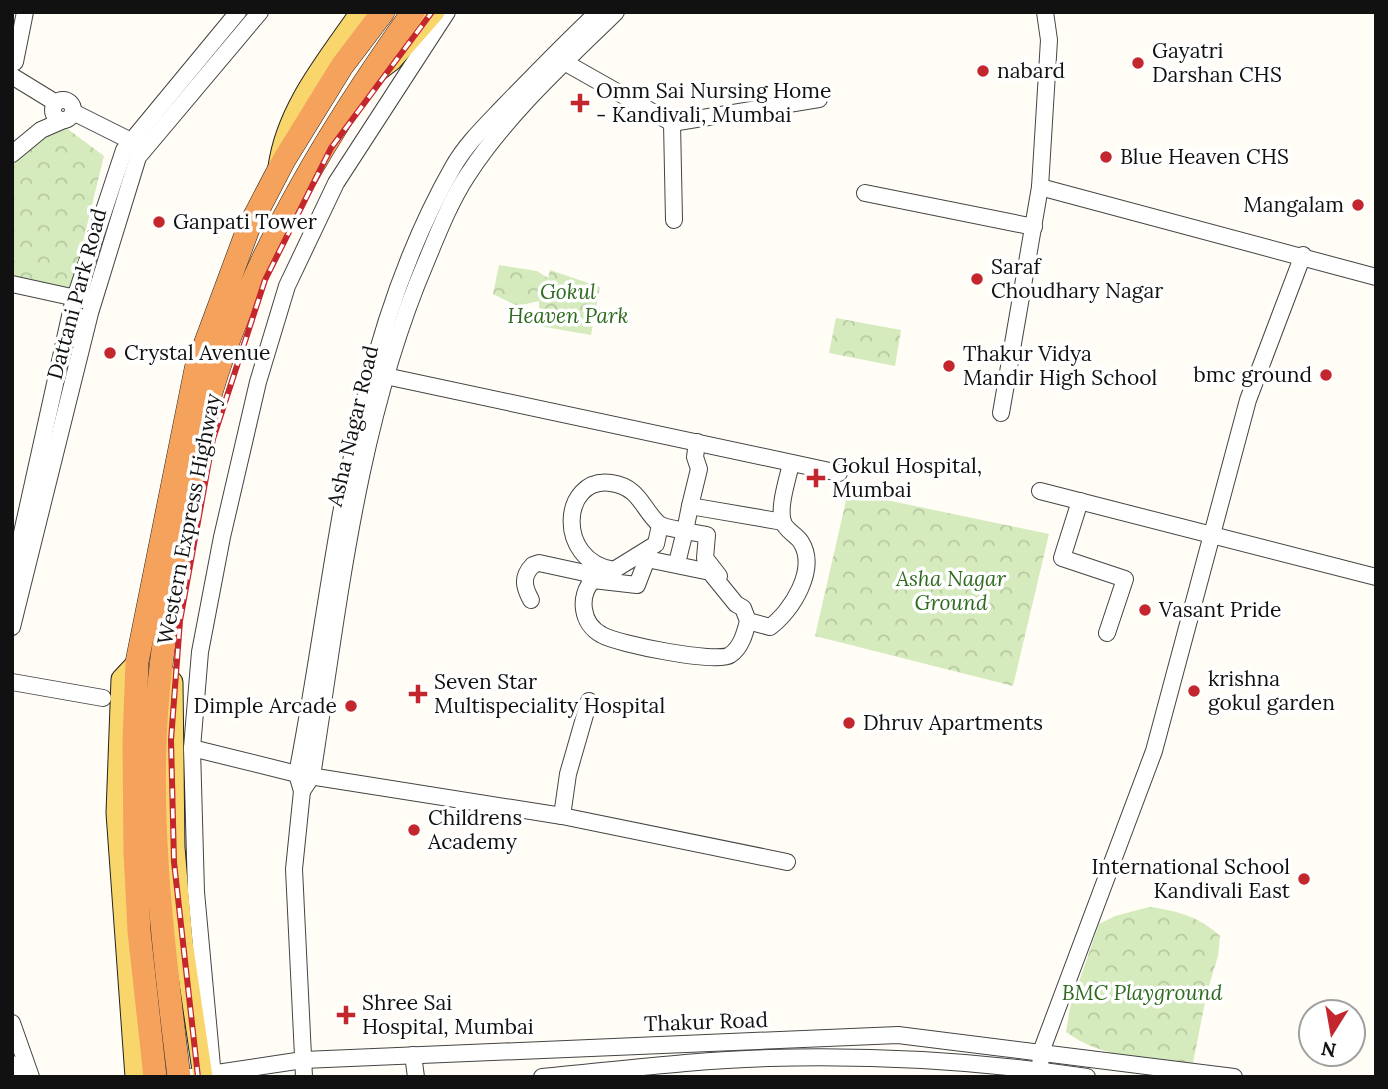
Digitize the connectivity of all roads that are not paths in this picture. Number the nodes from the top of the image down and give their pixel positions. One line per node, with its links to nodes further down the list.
1 (25, 12): 15 (street)
2 (238, 12): 12 (street, Dattani Park Road)
3 (260, 12): 13 (street, Dattani Park Road)
4 (360, 12): 24 (main road)
5 (383, 12): 24 (highway, Western Express Highway)
6 (413, 12): 16 (highway, Western Express Highway)
7 (435, 12): 16 (main road)
8 (447, 12): 64 (street)
9 (598, 12): 14 (street, Asha Nagar Road)
10 (616, 12): 14 (street, Asha Nagar Road)
11 (1045, 12): 25 (street)
12 (211, 45): 13 (street); 17 (street, Dattani Park Road)
13 (224, 56): 18 (street, Dattani Park Road)
14 (558, 59): 21 (street); 35 (street, Asha Nagar Road)
15 (14, 69): 20 (street)
16 (361, 85): 60 (highway, Western Express Highway)
17 (174, 89): 18 (street); 22 (street, Dattani Park Road)
18 (188, 99): 22 (street, Dattani Park Road)
19 (819, 99): 21 (street)
20 (68, 117): 22 (street); 23 (street)
21 (672, 123): 27 (street)
22 (134, 149): 33 (street, Dattani Park Road); 34 (street, Dattani Park Road)
23 (12, 154)
24 (278, 172): 59 (highway, Western Express Highway)
25 (1040, 187): 28 (street); 29 (street)
26 (865, 193): 28 (street)
27 (674, 220)
28 (1034, 227): 37 (street)
29 (1303, 255): 30 (street); 49 (street)
30 (1376, 277)
31 (12, 284): 33 (street)
32 (12, 295): 33 (street)
33 (74, 302): 34 (street); 36 (street, Dattani Park Road)
34 (91, 308): 36 (street, Dattani Park Road)
35 (377, 375): 38 (street); 65 (street, Asha Nagar Road)
36 (60, 407): 50 (street, Dattani Park Road)
37 (1001, 413)
38 (697, 442): 39 (street); 41 (street)
39 (714, 446): 40 (street); 41 (street)
40 (791, 463): 42 (street); 46 (street)
41 (699, 469): 45 (street)
42 (839, 474)
43 (1040, 491): 44 (street)
44 (1080, 502): 49 (street); 58 (street)
45 (690, 506): 46 (street); 48 (street)
46 (783, 522): 56 (street)
47 (660, 525): 47 (street); 48 (street)
48 (685, 531): 51 (street); 56 (street)
49 (1213, 534): 52 (street); 71 (street)
50 (23, 562): 53 (street, Dattani Park Road); 57 (street, Dattani Park Road)
51 (677, 564): 54 (street); 56 (street)
52 (1376, 577)
53 (12, 578)
54 (593, 580): 55 (street); 56 (street)
55 (531, 600)
56 (745, 615)
57 (12, 627)
58 (1107, 634)
59 (137, 662): 81 (main road); 82 (highway, Western Express Highway)
60 (160, 668): 77 (main road); 83 (highway, Western Express Highway)
61 (12, 682): 62 (street)
62 (103, 698)
63 (589, 701): 66 (street)
64 (192, 748): 65 (street); 77 (street)
65 (304, 775): 66 (street); 73 (street, Asha Nagar Road)
66 (562, 816): 67 (street)
67 (788, 862)
68 (12, 1023): 80 (street)
69 (715, 1043): 70 (street, Thakur Road); 72 (street, Thakur Road); 74 (street)
70 (1023, 1049): 71 (street, Thakur Road); 76 (street)
71 (1041, 1052): 76 (street); 78 (street, Thakur Road)
72 (413, 1055): 73 (street, Thakur Road); 85 (street)
73 (303, 1060): 77 (street, Thakur Road); 84 (street, Asha Nagar Road)
74 (720, 1062): 76 (street, Thakur Road); 86 (street, Thakur Road)
75 (12, 1064): 79 (street)
76 (1030, 1071): 87 (street, Thakur Road)
77 (204, 1075)
78 (1227, 1076)
79 (15, 1077)
80 (31, 1077)
81 (135, 1077)
82 (155, 1077)
83 (179, 1077)
84 (304, 1077)
85 (416, 1077)
86 (542, 1077)
87 (1087, 1077)

